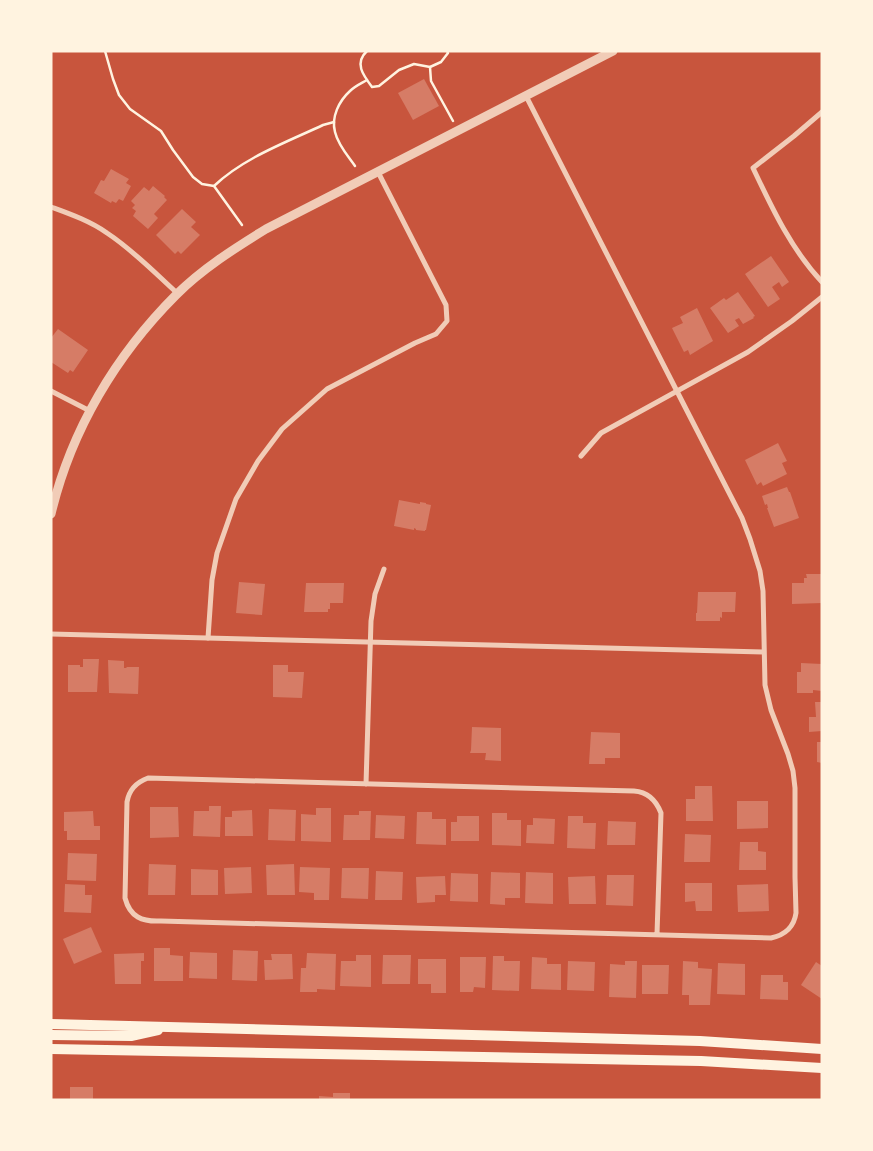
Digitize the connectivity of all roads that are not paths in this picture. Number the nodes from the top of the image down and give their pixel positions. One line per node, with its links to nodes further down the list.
1 (612, 51): 2 (street)
2 (526, 96): 4 (street); 10 (street)
3 (822, 112): 6 (street)
4 (378, 172): 7 (street); 16 (street)
5 (51, 206): 7 (street)
6 (822, 282)
7 (178, 294): 11 (street)
8 (822, 297): 10 (street)
9 (51, 391): 11 (street)
10 (676, 392): 12 (street); 18 (street)
11 (90, 411): 13 (street)
12 (581, 456)
13 (51, 514)
14 (384, 569): 17 (street)
15 (51, 634): 16 (street)
16 (208, 638): 17 (street)
17 (370, 642): 18 (street); 19 (street)
18 (763, 652): 20 (street)
19 (366, 784): 20 (street); 20 (street)
20 (657, 934)
21 (51, 1024): 22 (main road)
22 (179, 1026): 23 (main road); 25 (main road)
23 (51, 1035)
24 (51, 1048): 26 (main road)
25 (822, 1049)
26 (822, 1068)

